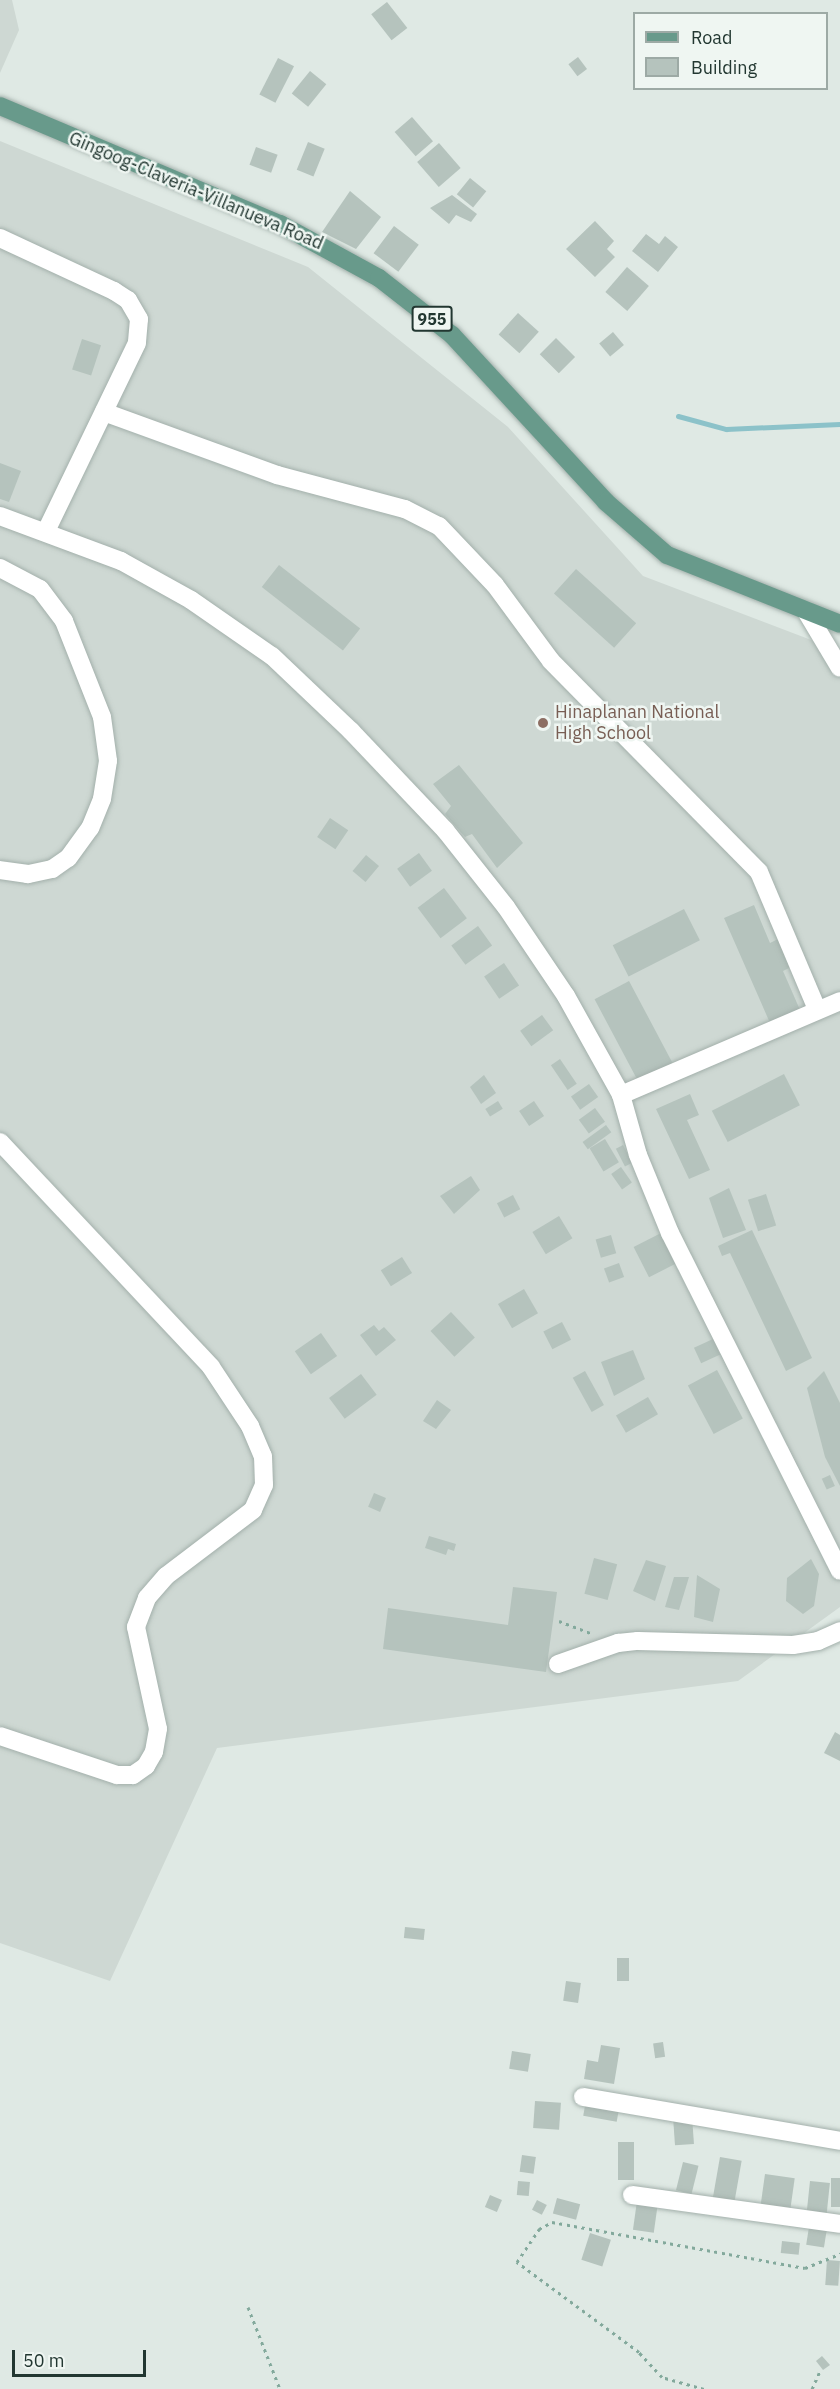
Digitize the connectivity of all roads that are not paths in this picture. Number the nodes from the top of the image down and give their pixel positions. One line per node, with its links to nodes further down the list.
1 (0, 106): 7 (main road, Gingoog-Claveria-Villanueva Road / 955)
2 (0, 238): 3 (street)
3 (104, 412): 5 (street); 12 (street)
4 (0, 516): 5 (street)
5 (46, 531): 13 (street)
6 (0, 568): 10 (street)
7 (806, 611): 8 (main road, Gingoog-Claveria-Villanueva Road / 955); 9 (street)
8 (840, 624)
9 (840, 668)
10 (0, 870)
11 (840, 1001): 12 (street)
12 (817, 1008): 13 (street)
13 (621, 1095): 15 (street)
14 (0, 1142): 18 (street)
15 (840, 1571)
16 (840, 1630): 17 (street)
17 (558, 1664)
18 (0, 1736)
19 (582, 2097): 20 (street)
20 (840, 2141)
21 (632, 2195): 22 (street)
22 (840, 2224)

